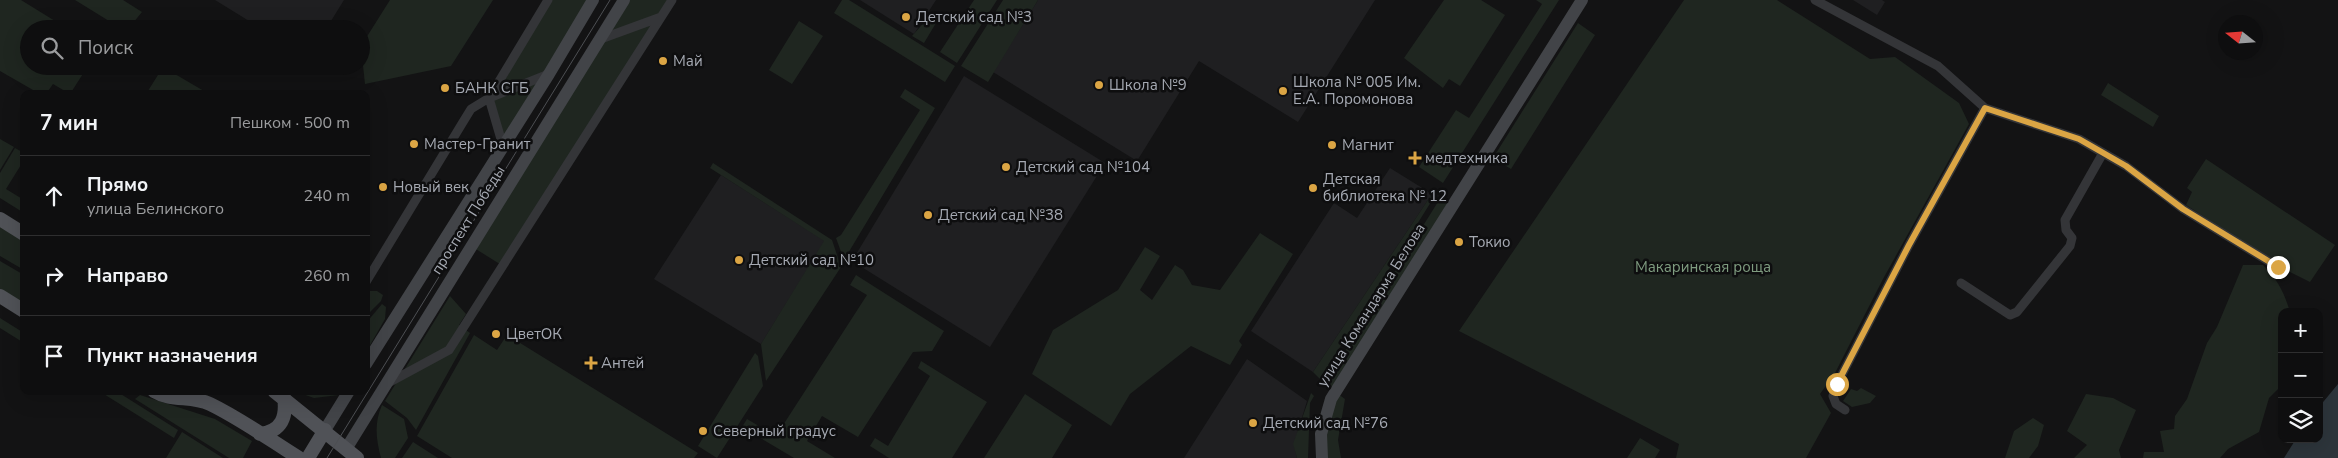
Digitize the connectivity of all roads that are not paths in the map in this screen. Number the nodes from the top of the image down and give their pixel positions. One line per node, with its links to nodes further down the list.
1 (548, 0): 10 (street)
2 (593, 0): 9 (main road, проспект Победы)
3 (624, 0): 8 (main road, проспект Победы)
4 (672, 0): 7 (street)
5 (1582, 0): 34 (main road, улица Командарма Белова)
6 (1815, 0): 11 (street)
7 (662, 17): 8 (street); 22 (street)
8 (598, 40): 22 (main road, проспект Победы)
9 (549, 74): 10 (street); 12 (main road, проспект Победы)
10 (489, 98): 12 (street); 17 (street)
11 (1985, 108): 13 (street); 27 (street)
12 (503, 146): 21 (main road, проспект Победы)
13 (2103, 153): 16 (street); 18 (street)
14 (0, 219): 15 (main road)
15 (20, 232)
16 (2278, 267)
17 (370, 275)
18 (1961, 283)
19 (0, 296): 20 (main road)
20 (20, 308)
21 (370, 358)
22 (386, 384): 30 (main road, проспект Победы)
23 (161, 395): 29 (main road)
24 (279, 395): 29 (main road)
25 (280, 395): 28 (main road)
26 (347, 395): 28 (main road)
27 (1845, 410)
28 (325, 430): 30 (main road); 32 (main road)
29 (260, 434): 31 (main road)
30 (343, 453): 33 (main road)
31 (299, 458)
32 (308, 458)
33 (358, 458)
34 (1322, 458)

